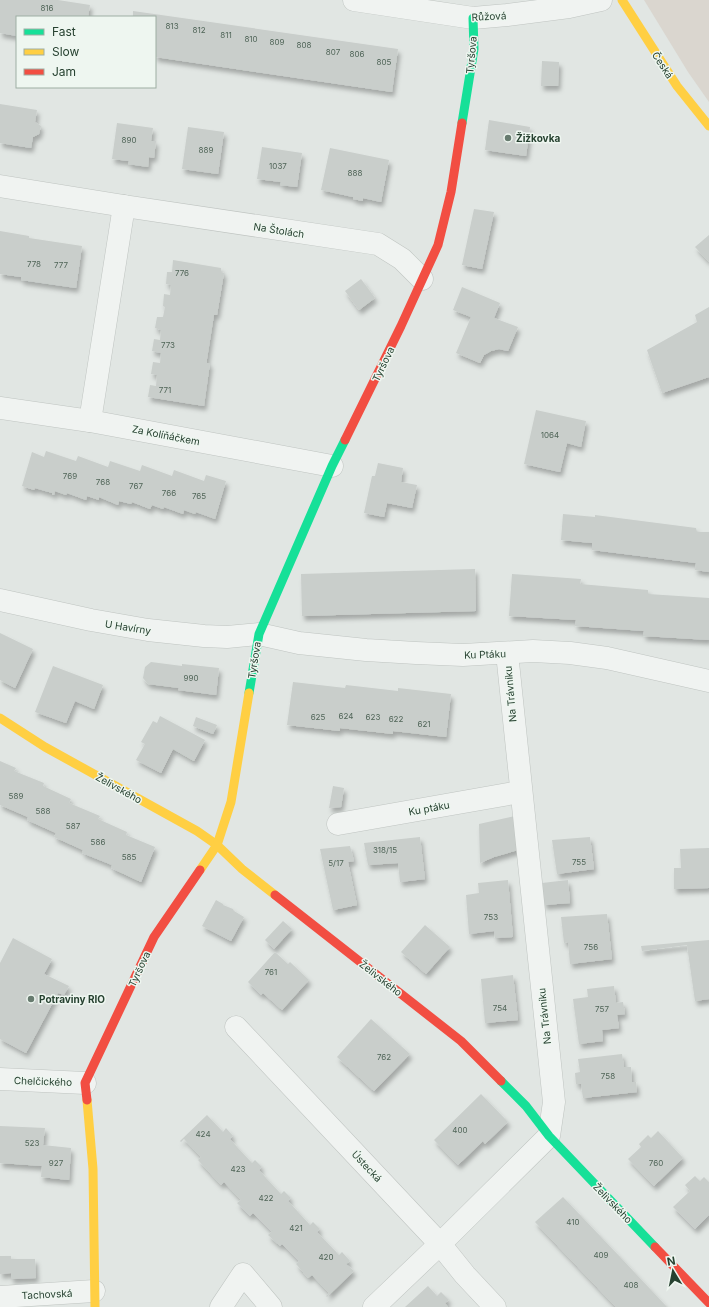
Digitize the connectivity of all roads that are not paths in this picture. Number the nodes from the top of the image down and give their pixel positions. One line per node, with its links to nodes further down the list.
1 (354, 0): 4 (street, Růžová)
2 (601, 0): 4 (street, Růžová)
3 (622, 0): 5 (street, Česká)
4 (473, 18): 8 (street, Tyršova)
5 (709, 126)
6 (0, 186): 7 (street, Na Štolách)
7 (124, 206): 8 (street, Na Štolách); 10 (street)
8 (422, 279): 11 (street, Tyršova)
9 (0, 408): 10 (street, Za Kolíňáčkem)
10 (90, 421): 11 (street, Za Kolíňáčkem)
11 (332, 466): 13 (street, Tyršova)
12 (0, 600): 13 (street, U Havírny)
13 (258, 634): 14 (street, Ku Ptáku); 19 (street, Tyršova)
14 (507, 653): 15 (street, Ku Ptáku); 17 (street, Na Trávníku)
15 (709, 681)
16 (0, 718): 19 (street, Želivského)
17 (520, 792): 18 (street, Ku ptáku); 23 (street, Na Trávníku)
18 (338, 824)
19 (216, 845): 22 (street, Tyršova); 23 (street, Želivského)
20 (236, 1027): 24 (street, Ústecká)
21 (0, 1080): 22 (street, Chelčického)
22 (85, 1083): 26 (street)
23 (549, 1136): 24 (street); 27 (street, Želivského)
24 (440, 1244): 30 (street); 31 (street, Ústecká)
25 (0, 1296): 26 (street, Tachovská)
26 (94, 1299)
27 (709, 1303)
28 (221, 1307): 29 (street)
29 (271, 1307)
30 (374, 1307)
31 (495, 1307)

